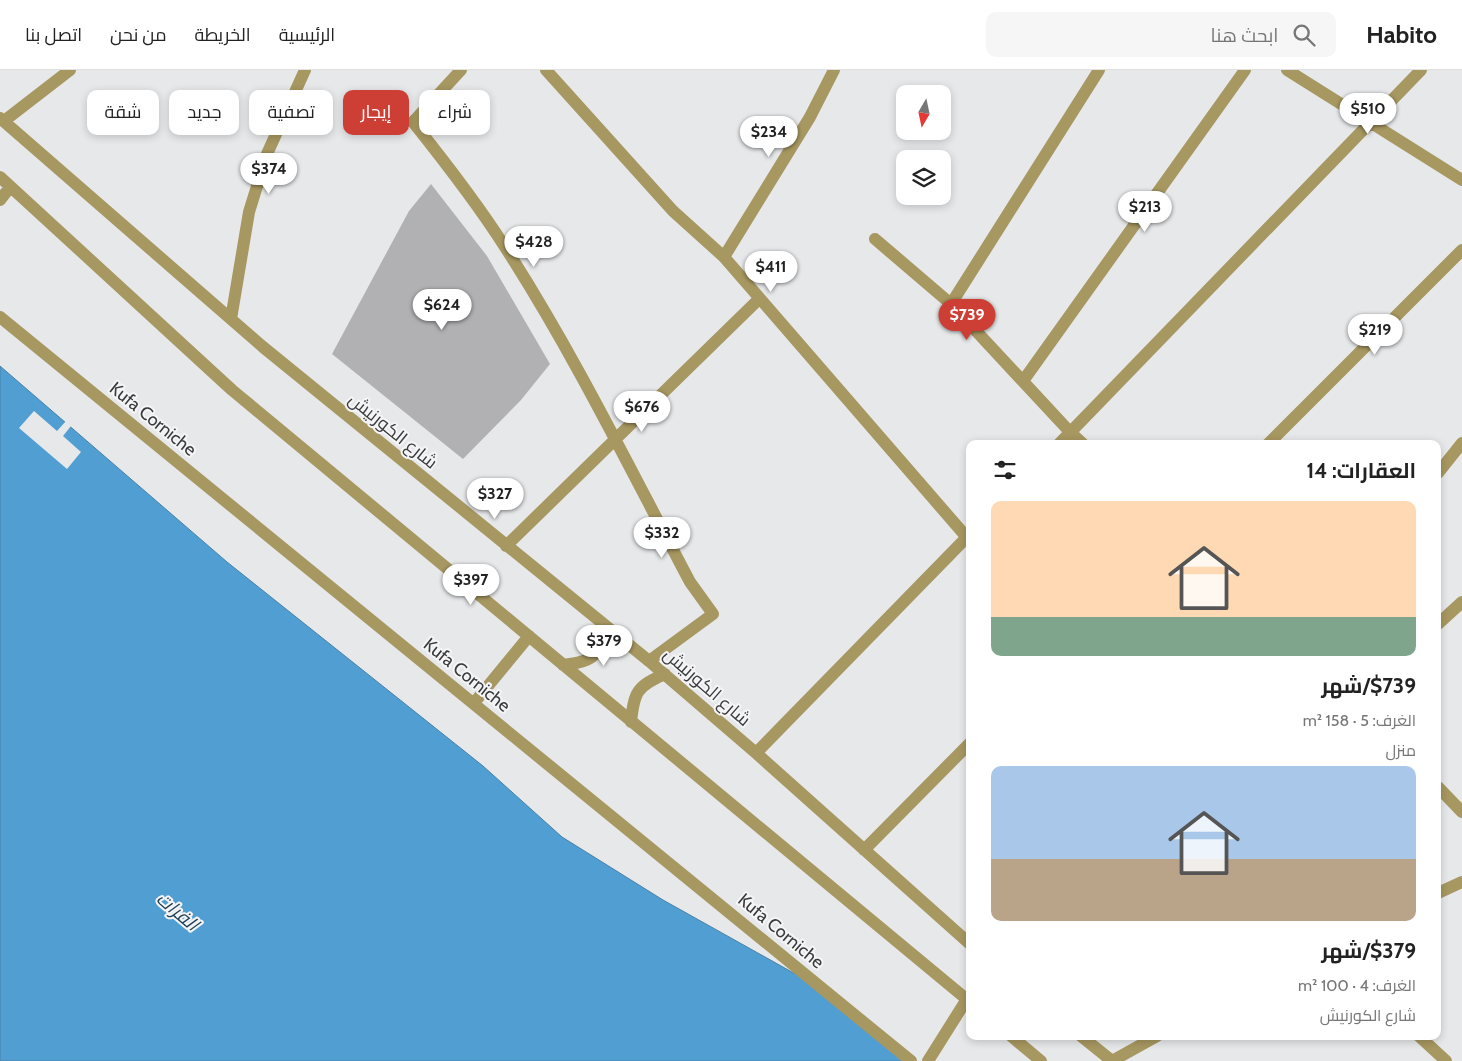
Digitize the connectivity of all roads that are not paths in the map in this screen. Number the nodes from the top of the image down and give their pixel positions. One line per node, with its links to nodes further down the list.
1 (70, 70): 10 (street)
2 (305, 70): 22 (street)
3 (461, 70): 25 (street)
4 (546, 70): 18 (street)
5 (834, 70): 18 (street)
6 (1099, 70): 20 (street)
7 (1245, 70): 23 (street)
8 (1287, 70): 11 (street)
9 (1422, 70): 11 (street)
10 (2, 119): 22 (street, شارع الكورنيش)
11 (1373, 122): 13 (street); 24 (street)
12 (0, 177): 14 (street)
13 (1462, 180)
14 (10, 186): 15 (street); 37 (street)
15 (0, 200)
16 (875, 239): 20 (street)
17 (1462, 250): 28 (street)
18 (724, 257): 19 (street)
19 (759, 299): 25 (street); 31 (street)
20 (951, 304): 23 (street)
21 (0, 317): 41 (street, Kufa Corniche)
22 (231, 319): 33 (street, شارع الكورنيش)
23 (1023, 381): 24 (street)
24 (1070, 432): 26 (street); 27 (street)
25 (615, 440): 33 (street); 38 (street)
26 (1063, 440)
27 (1079, 440)
28 (1272, 440)
29 (1462, 443): 30 (street)
30 (1441, 469)
31 (966, 534)
32 (966, 540): 44 (street)
33 (506, 546): 36 (street, شارع الكورنيش)
34 (1462, 602): 35 (street)
35 (1441, 621)
36 (604, 626): 38 (street, شارع الكورنيش); 39 (street)
37 (529, 636): 39 (street); 41 (street)
38 (649, 661): 40 (street, شارع الكورنيش)
39 (563, 665): 42 (street)
40 (665, 674): 42 (street); 44 (street, شارع الكورنيش)
41 (474, 703): 57 (street, Kufa Corniche)
42 (631, 722): 51 (street)
43 (966, 747): 47 (street)
44 (756, 753): 47 (street, شارع الكورنيش)
45 (1441, 790): 46 (street)
46 (1462, 812)
47 (864, 850): 50 (street, شارع الكورنيش)
48 (1462, 882): 49 (street)
49 (1441, 892)
50 (966, 940)
51 (966, 999)
52 (966, 1004): 58 (street)
53 (1016, 1040): 59 (street)
54 (1086, 1040): 60 (street)
55 (1150, 1040): 60 (street)
56 (1424, 1040): 61 (street)
57 (911, 1061)
58 (928, 1061)
59 (1041, 1061)
60 (1112, 1061)
61 (1446, 1061)

